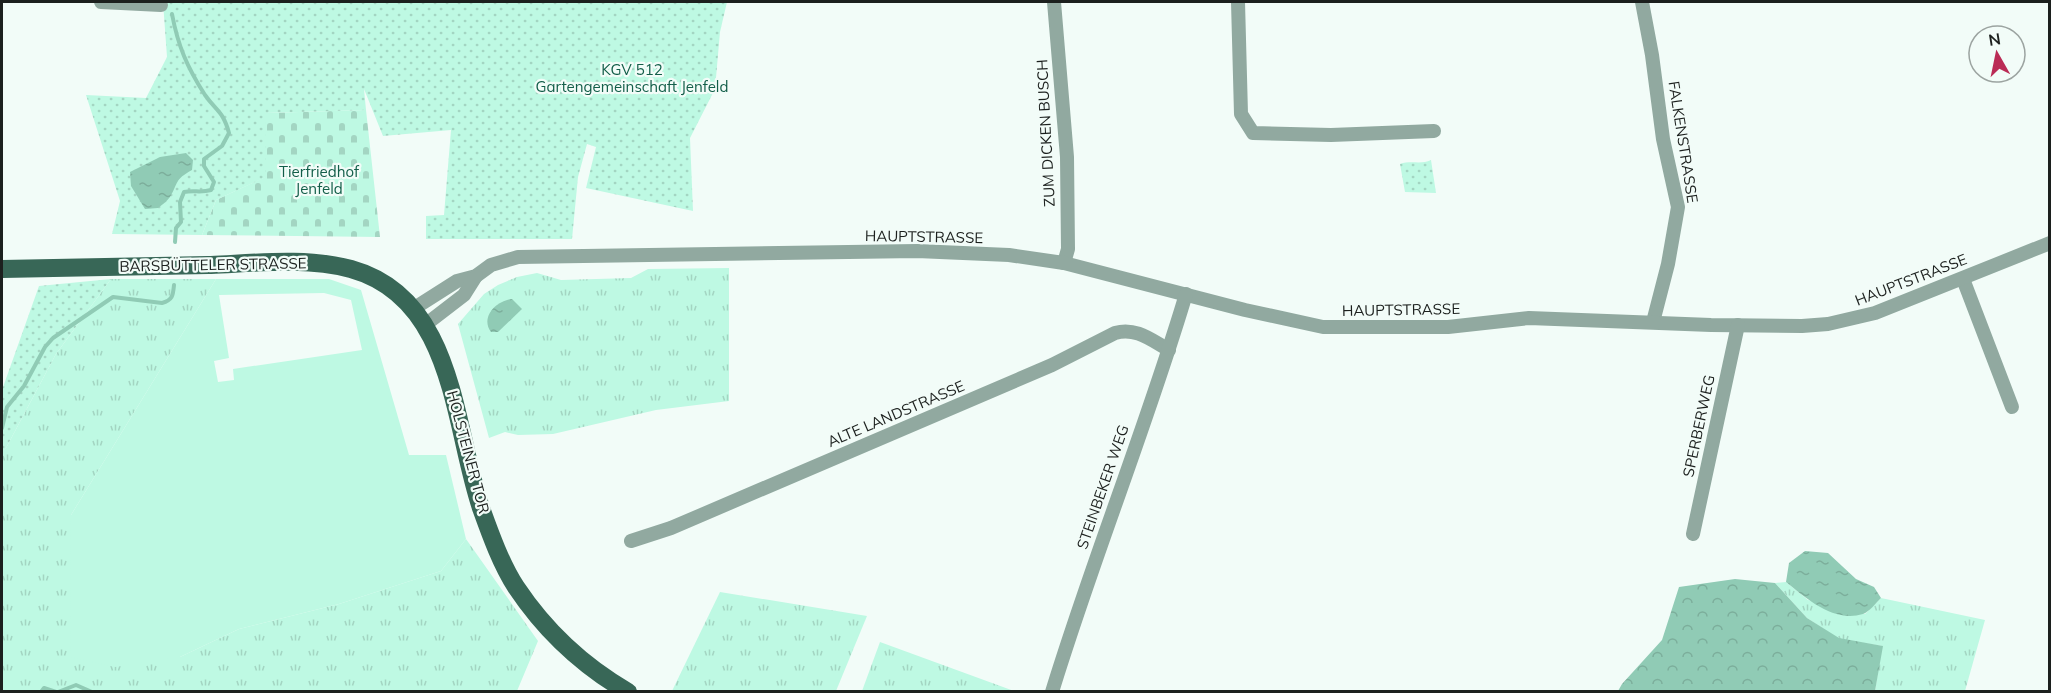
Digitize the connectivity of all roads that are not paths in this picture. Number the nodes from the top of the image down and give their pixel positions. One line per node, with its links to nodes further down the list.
1 (101, 2): 5 (street)
2 (1054, 2): 8 (street, ZUM DICKEN BUSCH)
3 (1239, 2): 6 (street)
4 (1642, 2): 14 (street, FALKENSTRASSE)
5 (161, 5)
6 (1434, 130)
7 (2049, 243): 11 (street, HAUPTSTRASSE)
8 (1064, 263): 10 (street, HAUPTSTRASSE); 12 (street, HAUPTSTRASSE)
9 (2, 269): 13 (main road, BARSBÜTTELER STRASSE)
10 (476, 276): 13 (street); 15 (street)
11 (1963, 279): 16 (street, HAUPTSTRASSE); 18 (street)
12 (1186, 294): 14 (street, HAUPTSTRASSE); 17 (street, STEINBEKER WEG)
13 (412, 309): 15 (main road, BARSBÜTTELER STRASSE)
14 (1653, 322): 16 (street, HAUPTSTRASSE)
15 (425, 325): 21 (main road, HOLSTEINER TOR)
16 (1738, 325): 19 (street, SPERBERWEG)
17 (1169, 350): 20 (street, ALTE LANDSTRASSE); 22 (street, STEINBEKER WEG)
18 (2012, 408)
19 (1693, 534)
20 (631, 541)
21 (628, 692)
22 (1052, 692)

